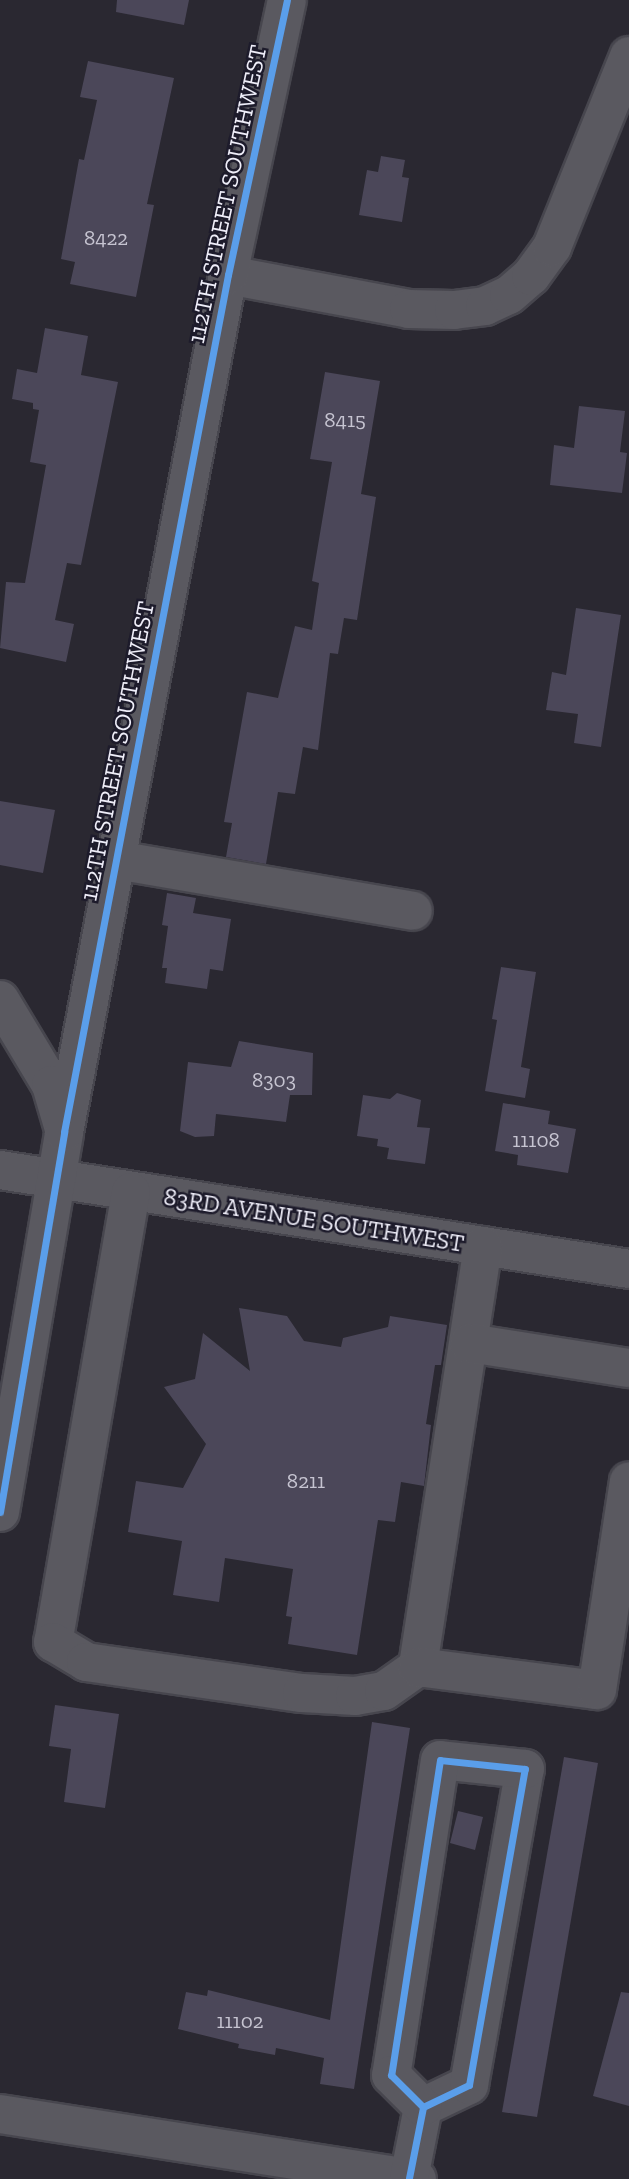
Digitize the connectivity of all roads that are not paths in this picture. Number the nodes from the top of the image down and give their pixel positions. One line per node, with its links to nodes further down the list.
1 (287, 0): 3 (street, 112TH STREET SOUTHWEST)
2 (629, 56): 3 (street)
3 (228, 275): 4 (street, 112TH STREET SOUTHWEST)
4 (116, 860): 5 (street); 7 (street, 112TH STREET SOUTHWEST)
5 (413, 911)
6 (0, 1000): 7 (street)
7 (64, 1132): 9 (street, 112TH STREET SOUTHWEST)
8 (0, 1170): 9 (street, 83RD AVENUE SOUTHWEST)
9 (58, 1181): 10 (street, 83RD AVENUE SOUTHWEST); 16 (street, 112TH STREET SOUTHWEST)
10 (131, 1192): 11 (street, 83RD AVENUE SOUTHWEST); 17 (street)
11 (483, 1247): 12 (street, 83RD AVENUE SOUTHWEST); 13 (street)
12 (629, 1269)
13 (469, 1343): 14 (street); 17 (street)
14 (629, 1368)
15 (629, 1481): 17 (street)
16 (0, 1512)
17 (418, 1667)
18 (423, 2107): 18 (street); 20 (street)
19 (0, 2114): 20 (street)
20 (413, 2178)

